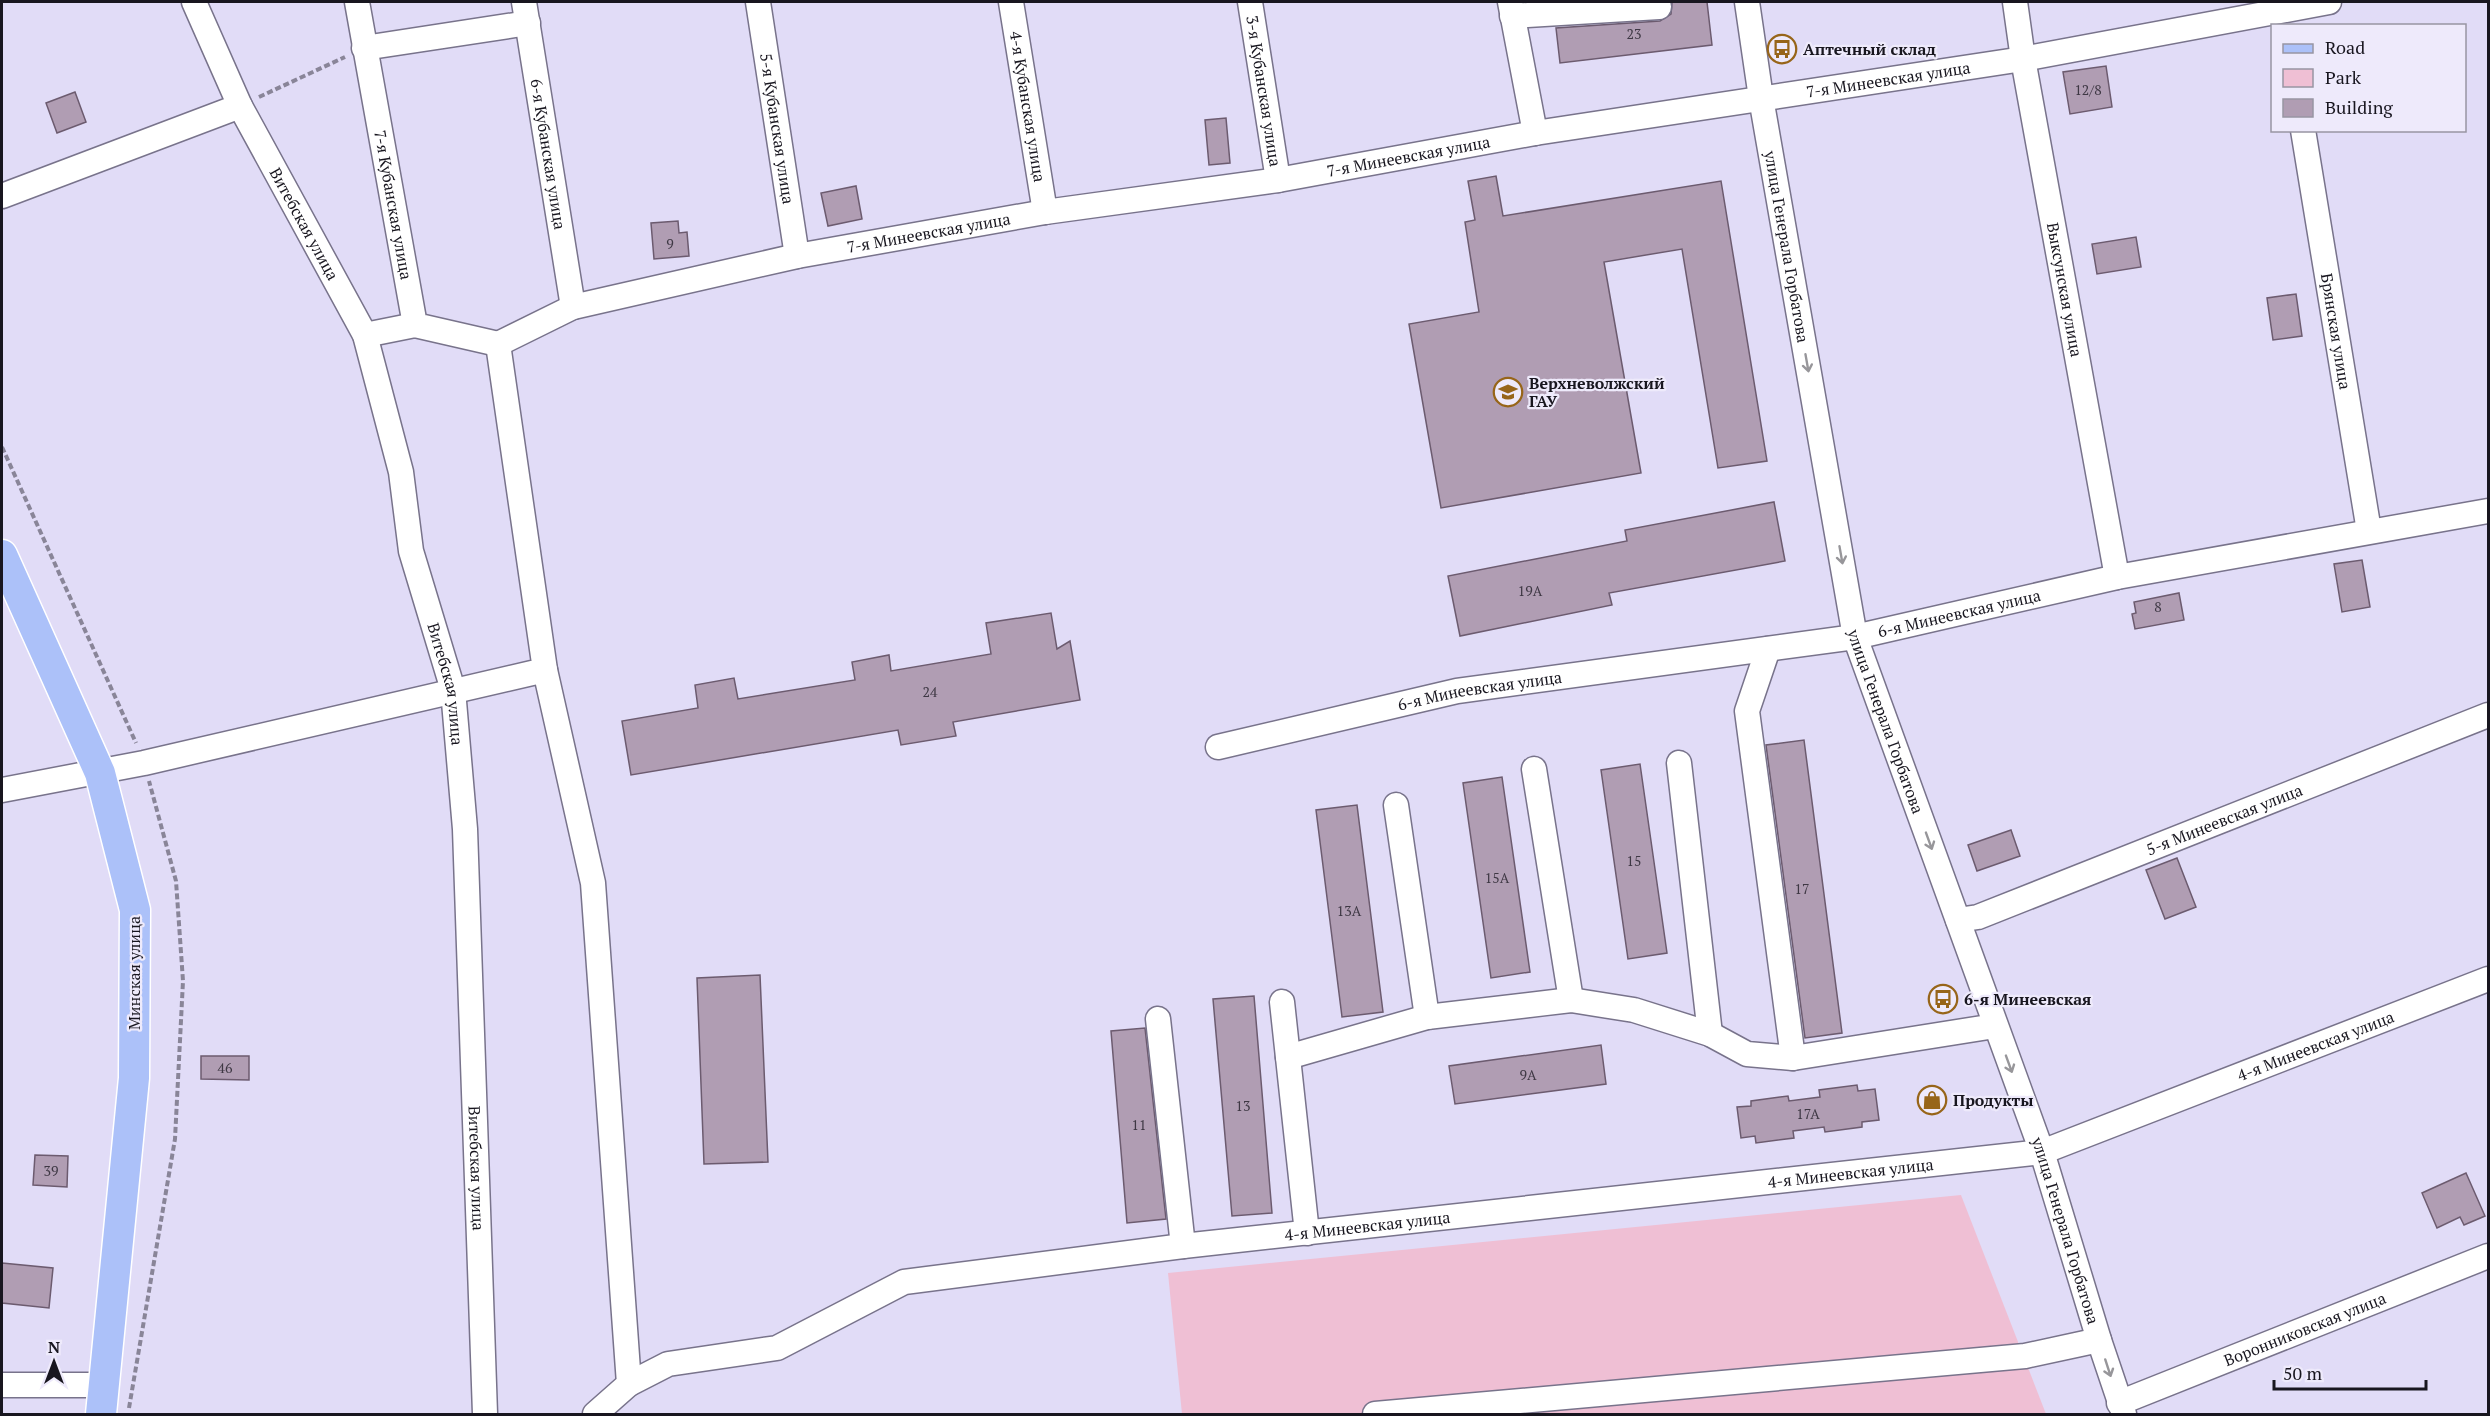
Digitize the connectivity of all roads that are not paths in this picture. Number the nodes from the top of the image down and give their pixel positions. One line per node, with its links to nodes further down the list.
1 (194, 2): 16 (street, Витебская улица)
2 (357, 2): 13 (street, 7-я Кубанская улица)
3 (758, 2): 22 (street, 5-я Кубанская улица)
4 (1011, 2): 21 (street, 4-я Кубанская улица)
5 (1250, 2): 19 (street, 3-я Кубанская улица)
6 (1747, 2): 15 (street, улица Генерала Горбатова)
7 (2015, 2): 14 (street, Выксунская улица)
8 (2329, 2): 12 (street, 7-я Минеевская улица)
9 (1659, 7): 10 (street)
10 (1511, 9): 18 (street)
11 (526, 12): 13 (street); 23 (street, 6-я Кубанская улица)
12 (2284, 12): 14 (street, 7-я Минеевская улица)
13 (364, 48): 24 (street, 7-я Кубанская улица)
14 (2023, 58): 15 (street, 7-я Минеевская улица); 30 (street, Выксунская улица)
15 (1761, 98): 18 (street, 7-я Минеевская улица); 31 (street, улица Генерала Горбатова, one-way to 31)
16 (240, 106): 20 (street); 25 (street, Витебская улица)
17 (2303, 132): 28 (street, Брянская улица)
18 (1535, 133): 19 (street, 7-я Минеевская улица)
19 (1278, 180): 21 (street, 7-я Минеевская улица)
20 (2, 196)
21 (1045, 212): 22 (street, 7-я Минеевская улица)
22 (797, 256): 23 (street, 7-я Минеевская улица)
23 (573, 307): 26 (street, 7-я Минеевская улица)
24 (416, 325): 25 (street); 26 (street)
25 (365, 335): 34 (street, Витебская улица)
26 (498, 344): 33 (street)
27 (2488, 512): 28 (street, 6-я Минеевская улица)
28 (2369, 531): 30 (street, 6-я Минеевская улица)
29 (2, 555): 39 (main road, Минская улица)
30 (2117, 577): 31 (street, 6-я Минеевская улица)
31 (1855, 637): 32 (street, 6-я Минеевская улица); 42 (street, улица Генерала Горбатова, one-way to 42)
32 (1768, 649): 36 (street, 6-я Минеевская улица); 51 (street)
33 (545, 670): 34 (street); 58 (street)
34 (453, 690): 39 (street); 61 (street, Витебская улица)
35 (2488, 715): 42 (street, 5-я Минеевская улица)
36 (1218, 747)
37 (1679, 763): 49 (street)
38 (1534, 769): 44 (street)
39 (100, 773): 40 (street); 59 (main road, Минская улица)
40 (2, 790)
41 (1396, 805): 46 (street)
42 (1958, 920): 48 (street, улица Генерала Горбатова)
43 (2488, 979): 52 (street, 4-я Минеевская улица)
44 (1571, 1000): 46 (street); 49 (street)
45 (1282, 1002): 50 (street)
46 (1427, 1017): 50 (street)
47 (1158, 1019): 54 (street)
48 (1995, 1026): 51 (street); 52 (street, улица Генерала Горбатова, one-way to 52)
49 (1710, 1034): 51 (street)
50 (1288, 1057): 53 (street)
51 (1793, 1058)
52 (2042, 1152): 53 (street, 4-я Минеевская улица); 56 (street, улица Генерала Горбатова)
53 (1307, 1233): 54 (street, 4-я Минеевская улица)
54 (1183, 1246): 58 (street, 4-я Минеевская улица)
55 (2488, 1256): 60 (street, Воронниковская улица)
56 (2099, 1340): 60 (street, улица Генерала Горбатова, one-way to 60); 63 (street)
57 (2, 1384): 59 (street)
58 (629, 1384): 62 (street, 4-я Минеевская улица)
59 (102, 1400)
60 (2122, 1409)
61 (485, 1414)
62 (596, 1414)
63 (1375, 1414)

